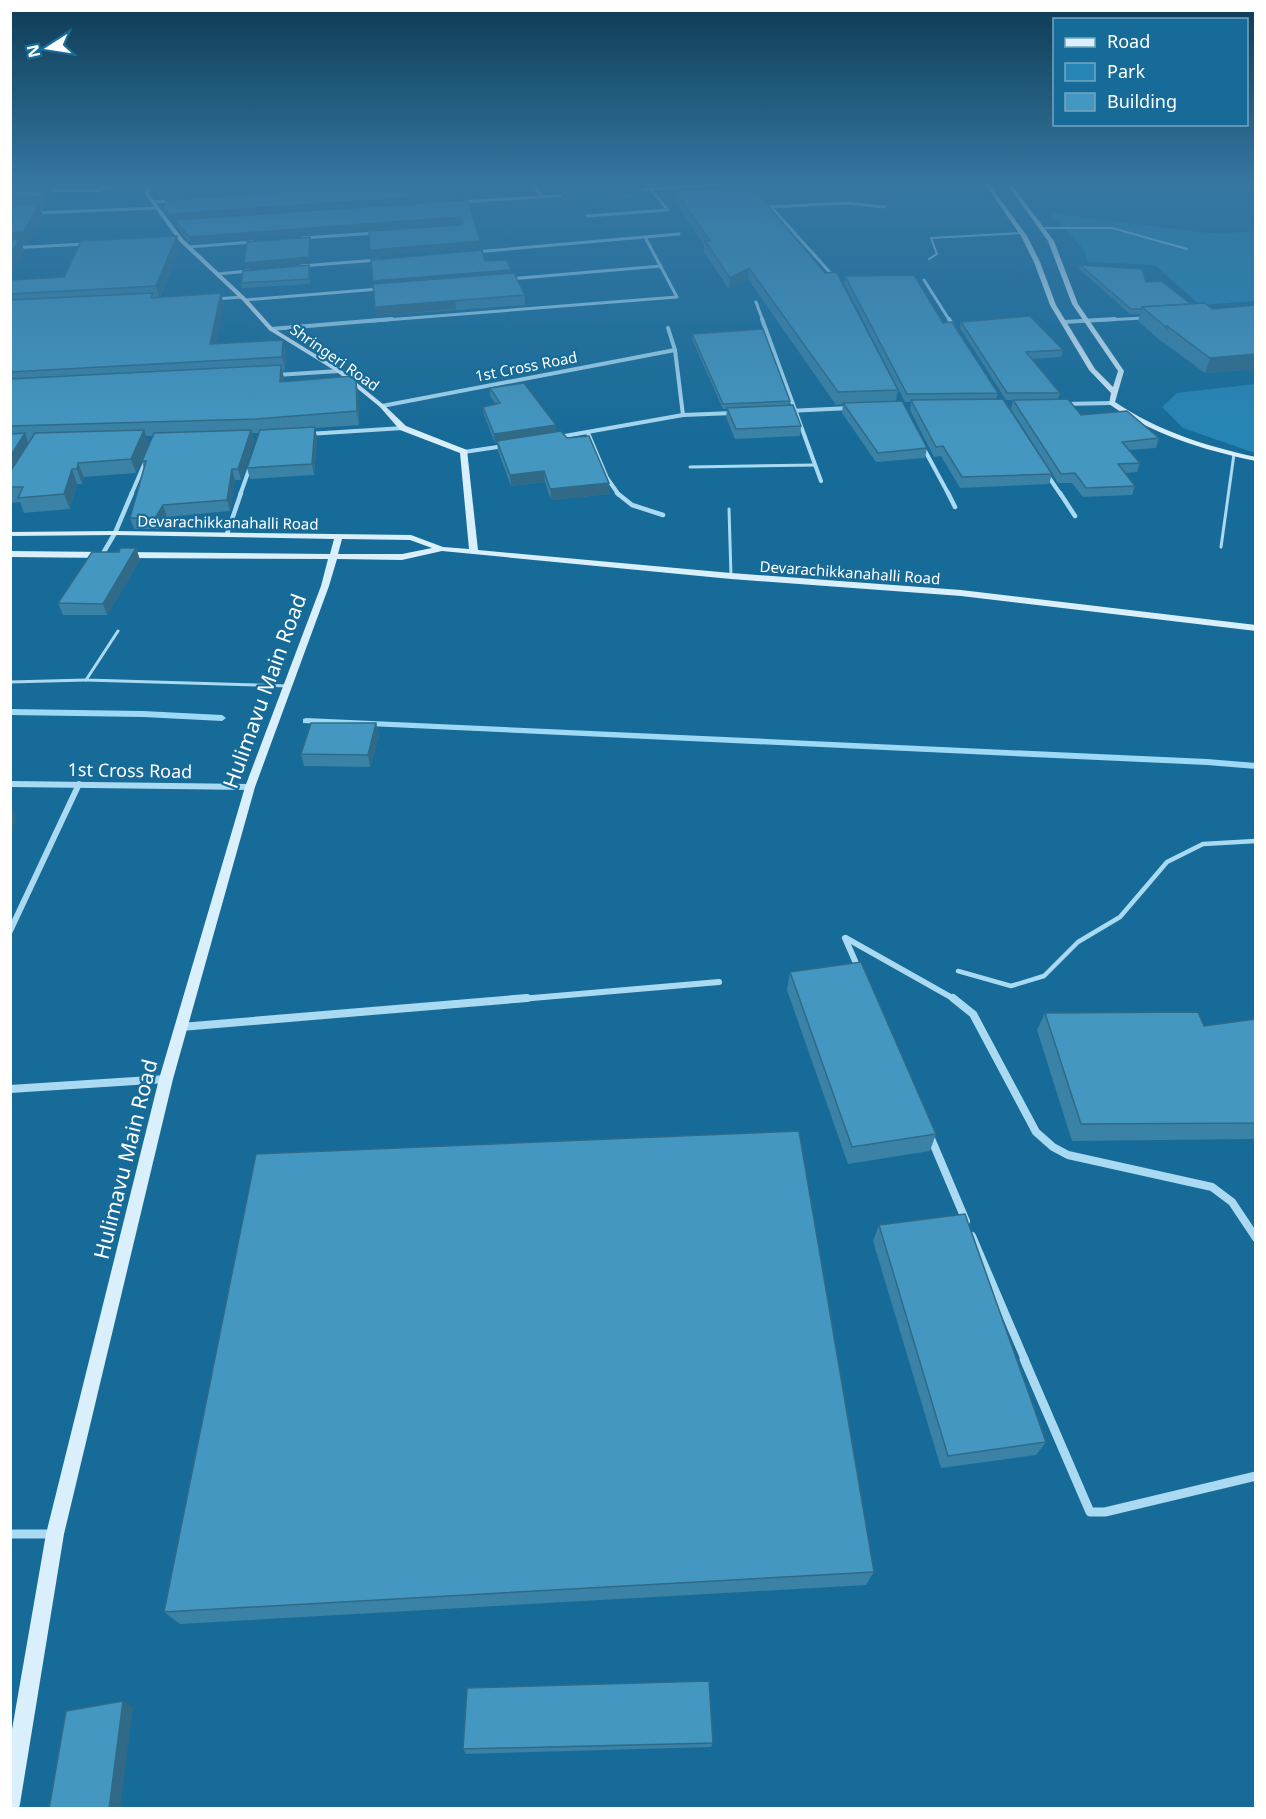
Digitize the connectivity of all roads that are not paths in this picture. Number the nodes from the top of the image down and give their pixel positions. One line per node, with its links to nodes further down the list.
1 (212, 269): 8 (main road, Shringeri Road)
2 (627, 269): 9 (street)
3 (662, 269): 20 (street)
4 (826, 269): 11 (street)
5 (1040, 269): 17 (main road)
6 (1062, 269): 18 (main road)
7 (253, 271): 8 (street)
8 (217, 274): 14 (main road, Shringeri Road)
9 (506, 279)
10 (924, 280): 21 (street)
11 (840, 284)
12 (388, 289): 14 (street)
13 (207, 299): 14 (street)
14 (244, 299): 20 (main road, Shringeri Road)
15 (756, 302): 31 (street)
16 (1155, 317): 18 (street)
17 (1064, 322): 18 (street); 25 (main road)
18 (1088, 322): 25 (main road)
19 (668, 328): 22 (street)
20 (271, 329): 23 (main road, Shringeri Road)
21 (960, 338)
22 (675, 350): 28 (street, 1st Cross Road); 33 (street)
23 (339, 371): 24 (street); 28 (main road, Shringeri Road)
24 (268, 375)
25 (1113, 391): 26 (main road)
26 (1111, 403): 27 (street); 42 (main road)
27 (1056, 404)
28 (382, 406): 34 (main road, Shringeri Road)
29 (854, 408): 31 (street)
30 (784, 411): 31 (street)
31 (795, 411): 45 (street)
32 (739, 413): 33 (street)
33 (682, 415): 35 (street)
34 (403, 428): 36 (street); 41 (main road, Shringeri Road)
35 (588, 433): 37 (street); 51 (street)
36 (296, 435)
37 (554, 438)
38 (509, 445): 41 (street)
39 (923, 447): 49 (street)
40 (150, 450): 53 (street)
41 (464, 452): 59 (main road)
42 (1234, 454): 44 (main road); 57 (lane)
43 (253, 458): 55 (street)
44 (1256, 459)
45 (815, 465): 46 (lane); 48 (street)
46 (690, 467)
47 (1045, 470): 52 (street)
48 (821, 481)
49 (956, 507)
50 (729, 509): 63 (lane)
51 (663, 515)
52 (1075, 516)
53 (115, 533): 54 (main road, Devarachikkanahalli Road); 55 (main road, Devarachikkanahalli Road); 61 (street)
54 (10, 534)
55 (227, 534): 56 (main road, Devarachikkanahalli Road)
56 (338, 539): 58 (main road, Devarachikkanahalli Road); 62 (main road, Hulimavu Main Road)
57 (1221, 547)
58 (442, 549): 59 (main road, Devarachikkanahalli Road); 62 (main road, Devarachikkanahalli Road)
59 (474, 552): 63 (main road, Devarachikkanahalli Road)
60 (10, 554): 61 (main road, Devarachikkanahalli Road)
61 (102, 555): 62 (main road, Devarachikkanahalli Road)
62 (333, 556): 68 (main road, Hulimavu Main Road)
63 (731, 576): 64 (main road, Devarachikkanahalli Road)
64 (1256, 628)
65 (118, 631): 66 (lane)
66 (86, 680): 67 (lane); 68 (lane)
67 (10, 682)
68 (289, 686): 71 (main road, Hulimavu Main Road)
69 (10, 784): 70 (street, 1st Cross Road)
70 (80, 784): 71 (street, 1st Cross Road); 73 (street)
71 (250, 787): 77 (main road, Hulimavu Main Road)
72 (1256, 841): 74 (lane)
73 (10, 931)
74 (958, 971)
75 (864, 981): 81 (street)
76 (719, 982): 77 (street)
77 (180, 1028): 78 (main road, Hulimavu Main Road)
78 (166, 1078): 79 (street); 84 (main road, Hulimavu Main Road)
79 (10, 1089)
80 (928, 1133): 82 (street)
81 (1256, 1238)
82 (1256, 1476)
83 (10, 1534): 84 (street)
84 (55, 1534): 85 (main road, Hulimavu Main Road)
85 (10, 1804)

